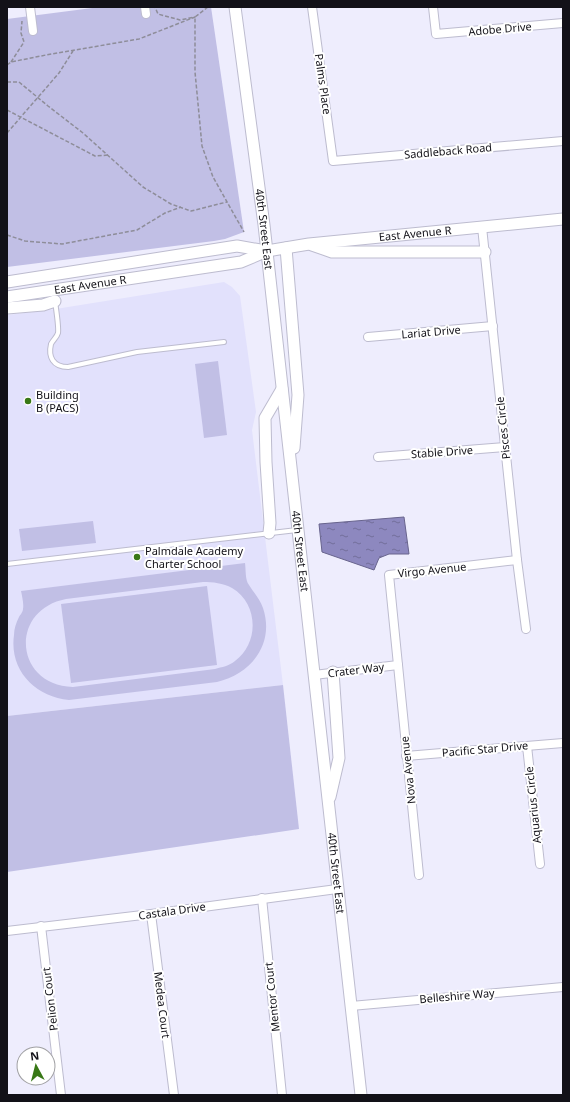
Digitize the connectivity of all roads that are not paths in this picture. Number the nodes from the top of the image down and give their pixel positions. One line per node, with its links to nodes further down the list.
1 (30, 7): 6 (street)
2 (235, 7): 13 (main road, 40th Street East)
3 (312, 7): 8 (street, Palms Place)
4 (433, 7): 5 (street, Adobe Drive)
5 (563, 23)
6 (33, 31)
7 (563, 141): 8 (street, Saddleback Road)
8 (333, 161)
9 (563, 219): 10 (main road, East Avenue R)
10 (482, 226): 11 (main road, East Avenue R); 14 (street, Pisces Circle)
11 (309, 244): 12 (main road, East Avenue R); 14 (main road)
12 (286, 248): 13 (main road, East Avenue R); 27 (main road)
13 (267, 251): 15 (main road, East Avenue R); 18 (main road, East Avenue R); 24 (main road, 40th Street East)
14 (485, 252): 21 (street, Pisces Circle)
15 (54, 274): 16 (main road, East Avenue R); 17 (main road)
16 (7, 282)
17 (7, 289)
18 (55, 295): 19 (main road, East Avenue R); 20 (main road); 23 (lane)
19 (7, 297)
20 (7, 308)
21 (493, 326): 22 (street, Lariat Drive); 25 (street, Pisces Circle)
22 (368, 337)
23 (224, 342)
24 (282, 389): 27 (main road, 40th Street East); 29 (main road)
25 (505, 447): 26 (street, Stable Drive); 30 (street, Pisces Circle)
26 (378, 457)
27 (292, 476): 28 (main road, 40th Street East)
28 (297, 530): 29 (lane); 35 (main road, 40th Street East)
29 (269, 533): 31 (lane)
30 (517, 560): 32 (street, Pisces Circle); 33 (street, Virgo Avenue)
31 (7, 564)
32 (526, 629)
33 (398, 665): 34 (street, Crater Way); 38 (street, Nova Avenue)
34 (333, 672): 35 (street, Crater Way); 39 (main road)
35 (314, 675): 39 (main road, 40th Street East)
36 (563, 743): 37 (street, Pacific Star Drive)
37 (527, 746): 38 (street, Pacific Star Drive); 40 (street, Aquarius Circle)
38 (406, 756): 41 (street, Nova Avenue)
39 (328, 805): 42 (main road, 40th Street East)
40 (540, 864)
41 (419, 875)
42 (337, 889): 43 (street, Castala Drive); 48 (main road, 40th Street East)
43 (262, 898): 44 (street, Castala Drive); 51 (street, Mentor Court)
44 (151, 914): 45 (street, Castala Drive); 50 (street, Medea Court)
45 (41, 926): 46 (street, Castala Drive); 49 (street, Pelion Court)
46 (7, 931)
47 (563, 987): 48 (street, Belleshire Way)
48 (351, 1006): 52 (main road, 40th Street East)
49 (61, 1095)
50 (174, 1095)
51 (282, 1095)
52 (361, 1095)

